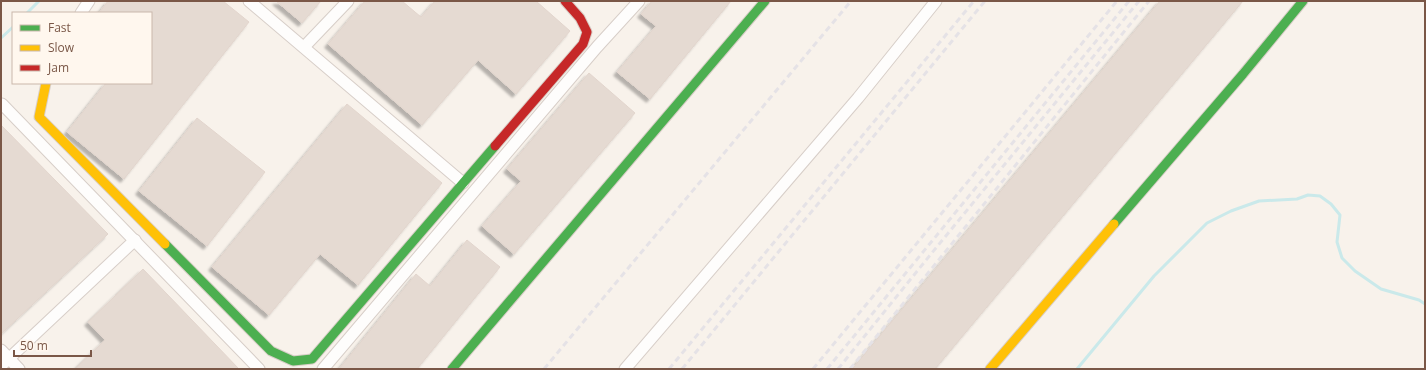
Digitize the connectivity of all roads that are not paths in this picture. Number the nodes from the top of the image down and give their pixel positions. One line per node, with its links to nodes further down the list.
1 (89, 1): 9 (street)
2 (249, 1): 10 (street)
3 (348, 1): 10 (street)
4 (565, 1): 13 (street)
5 (639, 1): 19 (street)
6 (765, 1): 20 (street)
7 (936, 1): 21 (street)
8 (1303, 1): 22 (street)
9 (82, 12)
10 (304, 47): 13 (street)
11 (46, 84): 13 (street)
12 (2, 104): 14 (street)
13 (463, 183)
14 (135, 240): 16 (street); 18 (street)
15 (1, 350): 16 (street)
16 (5, 362): 17 (street)
17 (19, 369)
18 (259, 369)
19 (323, 369)
20 (452, 369)
21 (625, 369)
22 (990, 369)

